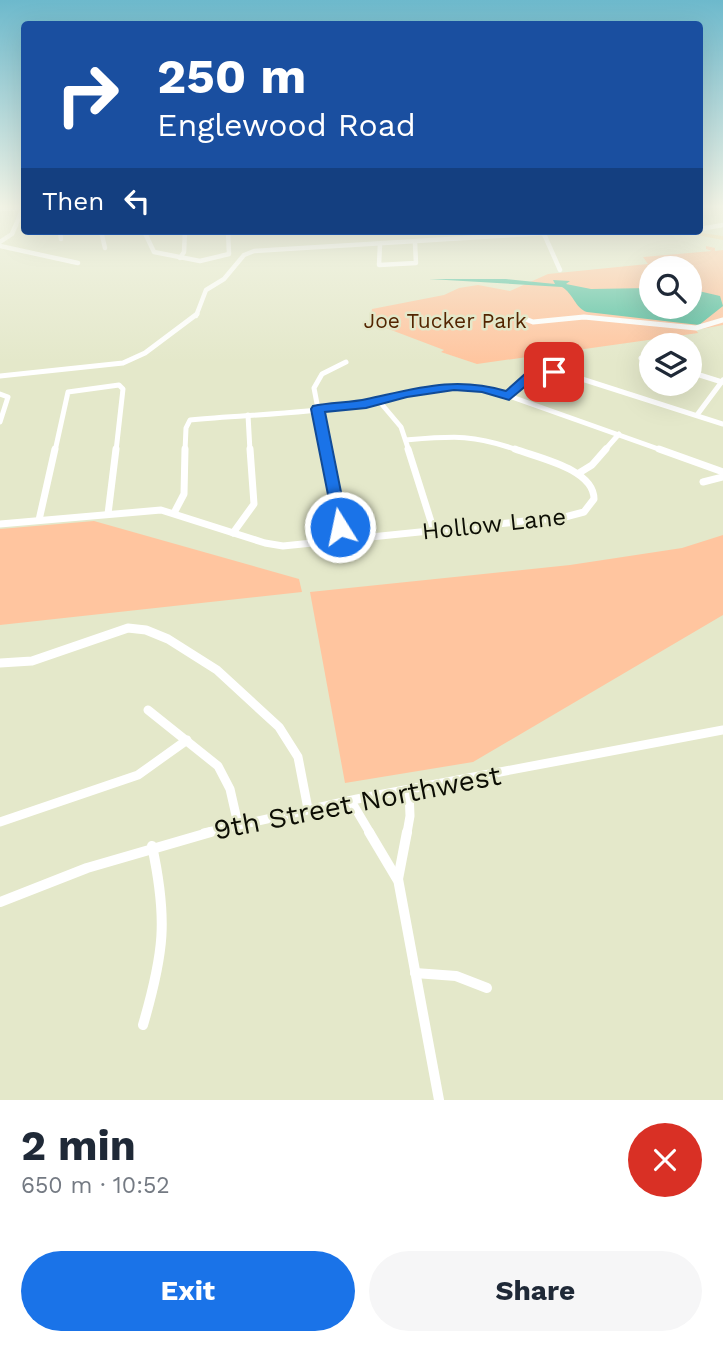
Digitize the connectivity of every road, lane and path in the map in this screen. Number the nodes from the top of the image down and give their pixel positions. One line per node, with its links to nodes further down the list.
1 (63, 259): 8 (street)
2 (194, 259): 3 (street)
3 (213, 259)
4 (241, 259): 16 (street)
5 (379, 259): 9 (street)
6 (416, 259): 9 (street)
7 (555, 259): 10 (street)
8 (78, 263)
9 (416, 263): 11 (street)
10 (559, 270)
11 (418, 271)
12 (523, 318): 13 (street)
13 (723, 320)
14 (346, 362): 21 (street)
15 (702, 375): 17 (street)
16 (0, 376)
17 (722, 381): 23 (street)
18 (0, 394): 24 (street)
19 (509, 396): 20 (street); 23 (street); 26 (street)
20 (379, 401): 21 (street); 27 (street)
21 (318, 409): 22 (street); 37 (street)
22 (248, 415): 31 (street); 36 (street)
23 (697, 415): 25 (street)
24 (0, 422)
25 (723, 424)
26 (619, 434): 28 (street); 29 (street)
27 (406, 440): 28 (street, Hollow Lane); 35 (street)
28 (579, 473): 35 (street, Hollow Lane)
29 (723, 475): 30 (street)
30 (703, 482)
31 (174, 513): 32 (street, Hollow Lane); 36 (street, Hollow Lane)
32 (108, 514): 33 (street, Hollow Lane); 33 (street)
33 (39, 520): 34 (street, Hollow Lane)
34 (0, 524)
35 (434, 531): 37 (street, Hollow Lane)
36 (233, 533): 37 (street, Hollow Lane)
37 (343, 540)
38 (0, 663): 44 (street)
39 (148, 710): 41 (street)
40 (723, 730): 42 (street, 9th Street Northwest)
41 (187, 740): 45 (street); 46 (street)
42 (409, 790): 43 (street, 9th Street Northwest); 48 (street)
43 (351, 801): 44 (street, 9th Street Northwest); 48 (street)
44 (308, 809): 46 (street, 9th Street Northwest)
45 (0, 822)
46 (238, 824): 47 (street, 9th Street Northwest)
47 (152, 846): 49 (street, 9th Street Northwest); 52 (street)
48 (398, 879): 50 (street)
49 (0, 902)
50 (415, 973): 51 (street); 53 (street)
51 (487, 988)
52 (143, 1025)
53 (439, 1100)

